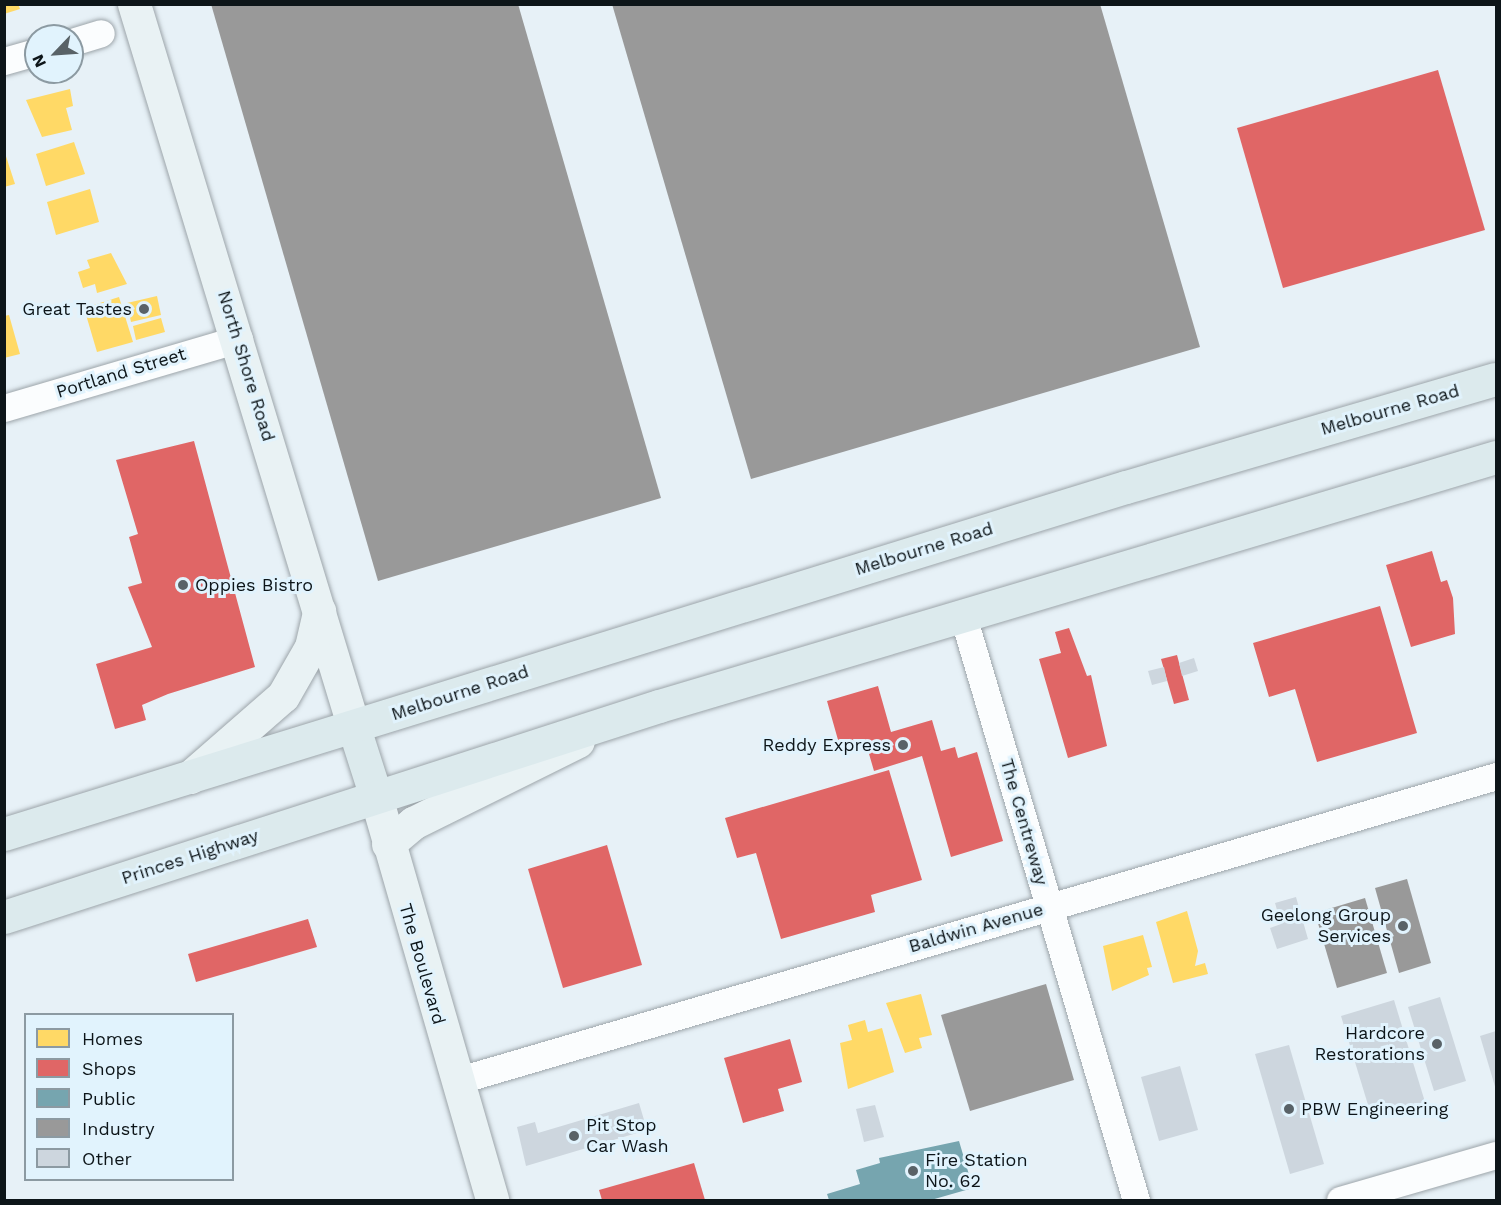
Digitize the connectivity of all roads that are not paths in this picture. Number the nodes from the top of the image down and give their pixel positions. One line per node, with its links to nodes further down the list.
1 (134, 4): 6 (main road, North Shore Road)
2 (101, 33): 3 (street)
3 (84, 38)
4 (24, 55): 5 (street)
5 (4, 61)
6 (239, 339): 8 (street, Portland Street); 10 (main road, North Shore Road)
7 (1497, 379): 13 (highway, Melbourne Road)
8 (4, 408)
9 (1497, 457): 11 (highway)
10 (319, 611): 13 (main road, North Shore Road); 15 (main road)
11 (963, 616): 12 (highway); 19 (street, The Centreway)
12 (622, 718): 16 (highway); 18 (main road)
13 (354, 728): 15 (highway); 16 (highway, The Boulevard)
14 (1497, 776): 19 (street, Baldwin Avenue)
15 (184, 781): 17 (highway)
16 (376, 797): 18 (main road, The Boulevard); 20 (highway, Princes Highway)
17 (4, 834)
18 (388, 844): 21 (main road, The Boulevard)
19 (1049, 907): 21 (street, Baldwin Avenue); 24 (street, The Centreway)
20 (4, 917)
21 (456, 1081): 23 (main road, The Boulevard)
22 (1497, 1155): 25 (street)
23 (492, 1200)
24 (1136, 1200)
25 (1340, 1200)

